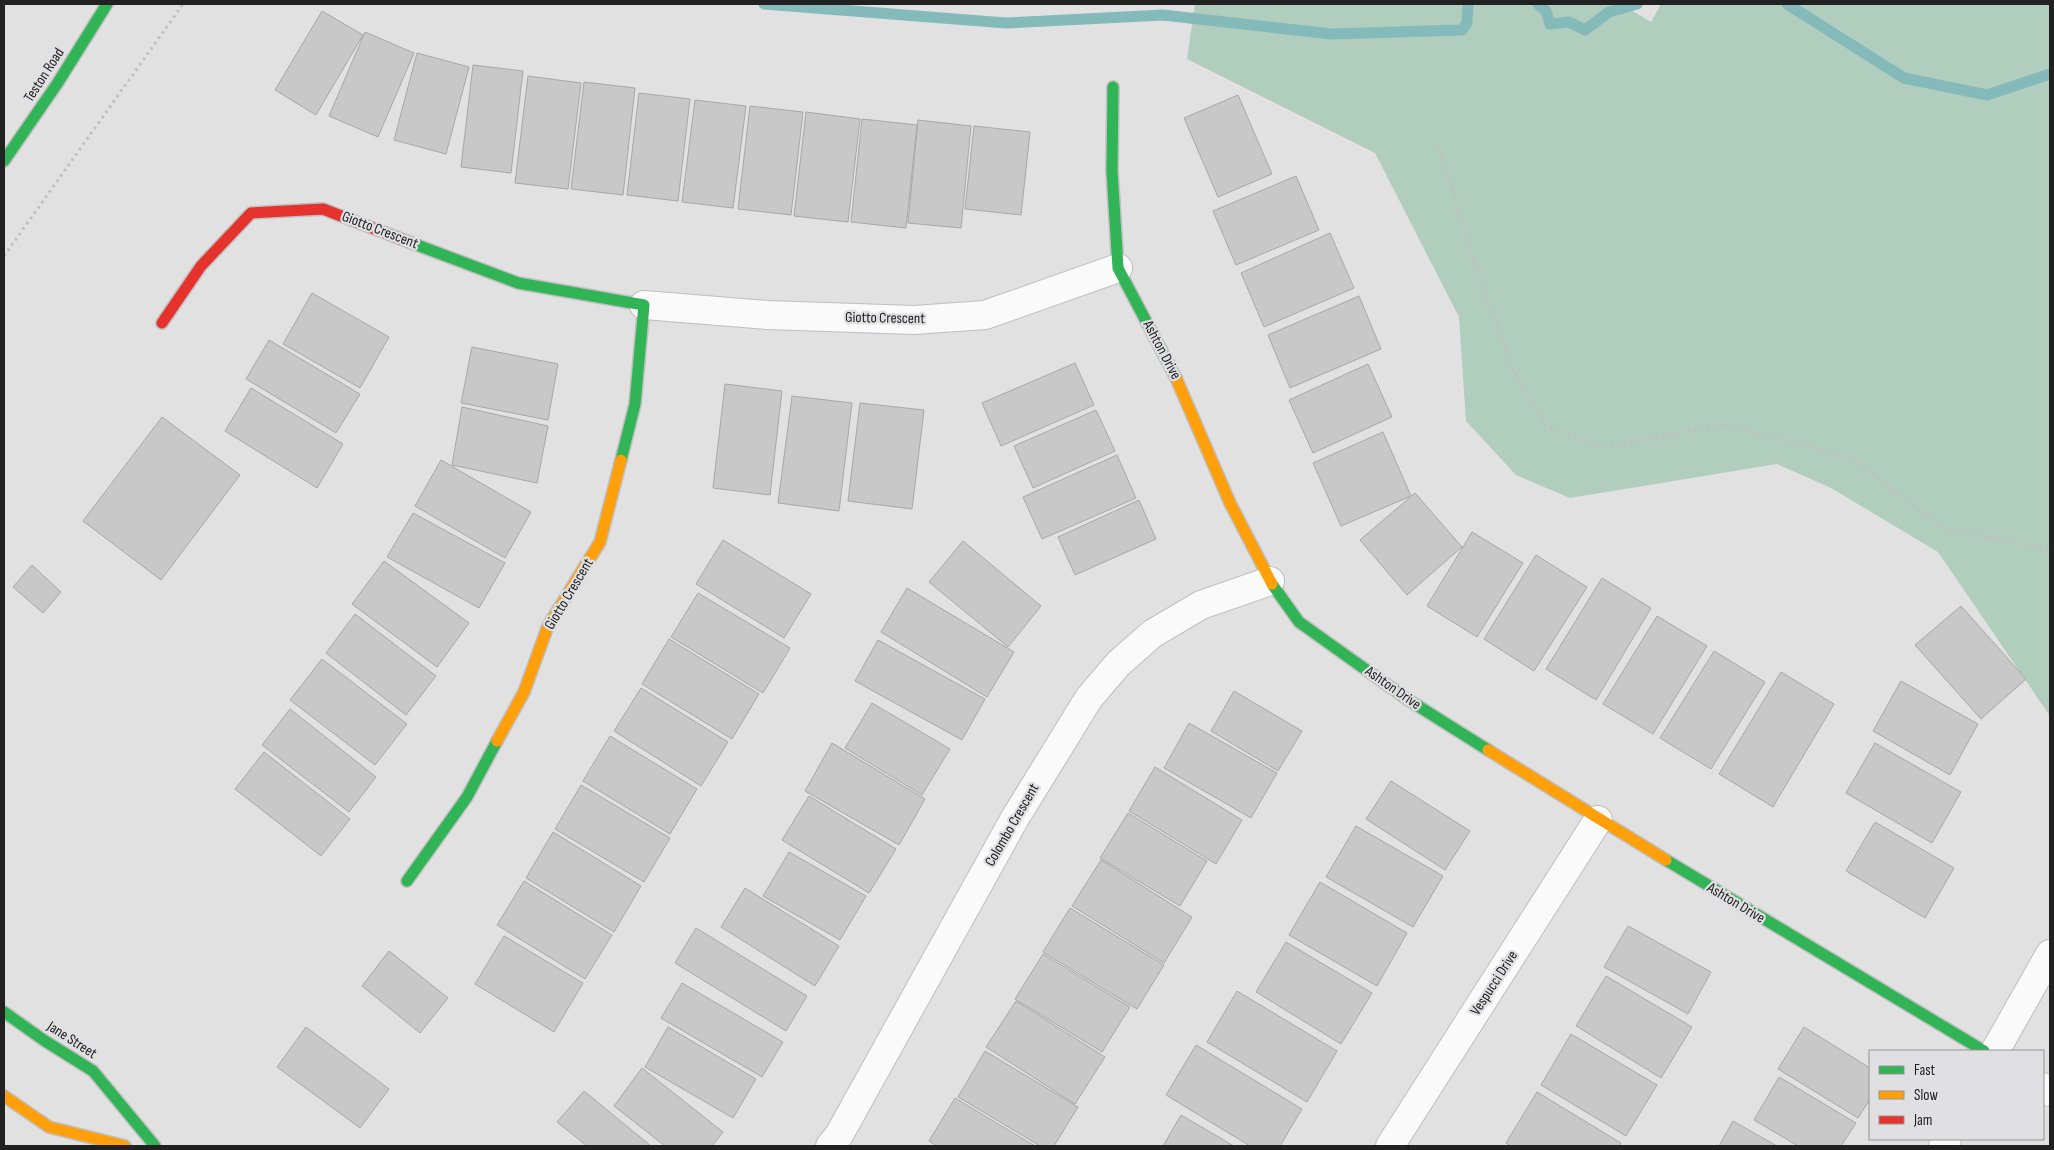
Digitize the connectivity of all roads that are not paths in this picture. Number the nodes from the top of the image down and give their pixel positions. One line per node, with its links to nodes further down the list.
1 (107, 4): 3 (street, Teston Road)
2 (1113, 87): 4 (street, Ashton Drive)
3 (4, 161)
4 (1118, 268): 5 (street, Giotto Crescent); 7 (street, Ashton Drive)
5 (644, 305): 6 (street, Giotto Crescent); 9 (street, Giotto Crescent)
6 (162, 323)
7 (1270, 580): 8 (street, Ashton Drive); 17 (street, Colombo Crescent)
8 (1598, 820): 12 (street, Ashton Drive); 18 (street, Vespucci Drive)
9 (407, 881)
10 (2050, 954): 13 (street)
11 (4, 1012): 16 (street, Jane Street)
12 (1982, 1050)
13 (1996, 1050)
14 (4, 1096): 15 (street)
15 (125, 1146)
16 (155, 1146)
17 (830, 1146)
18 (1390, 1146)

